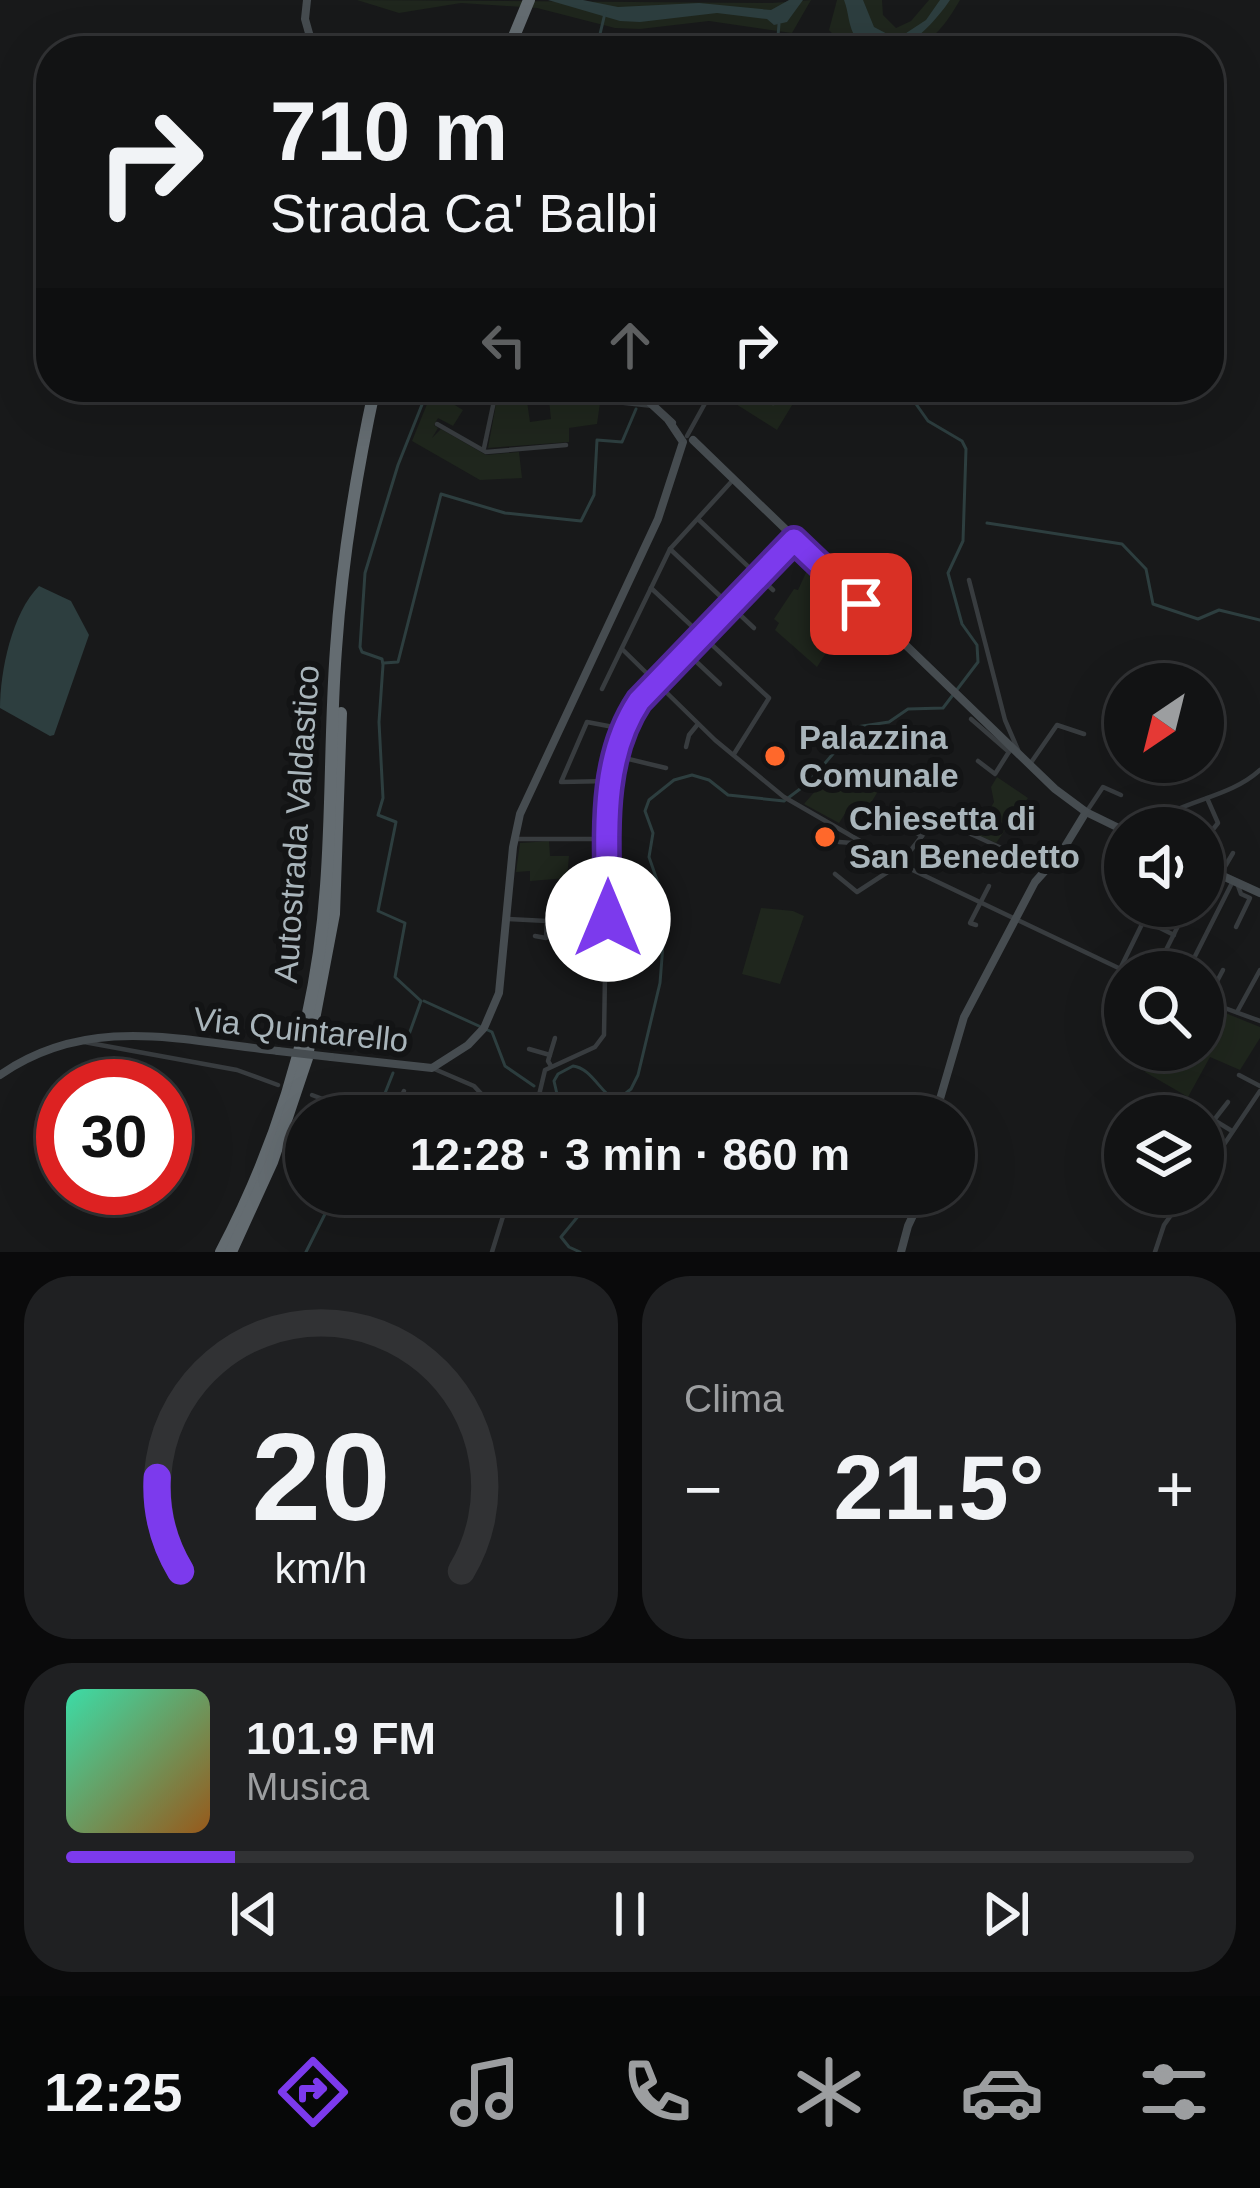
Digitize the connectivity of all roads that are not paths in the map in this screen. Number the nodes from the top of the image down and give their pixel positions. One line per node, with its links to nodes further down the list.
1 (525, 0): 4 (highway)
2 (307, 4): 3 (street)
3 (309, 36)
4 (510, 36)
5 (375, 402): 107 (highway)
6 (375, 402): 106 (highway, Autostrada Valdastico)
7 (494, 402): 15 (street)
8 (613, 402): 11 (street)
9 (649, 402): 11 (street)
10 (706, 402): 13 (street)
11 (653, 406): 13 (street)
12 (437, 424): 15 (street)
13 (688, 439): 16 (street); 55 (street, Via Quintarello)
14 (566, 445): 15 (street)
15 (483, 450)
16 (732, 481): 17 (street); 18 (street)
17 (698, 518): 19 (street); 20 (street)
18 (794, 540): 20 (street); 37 (street)
19 (670, 549): 22 (street); 24 (street)
20 (758, 576): 23 (street); 24 (street)
21 (969, 580): 39 (street)
22 (651, 588): 26 (street); 27 (street)
23 (773, 590)
24 (730, 605): 25 (street); 26 (street)
25 (754, 628)
26 (701, 635): 28 (street); 38 (street)
27 (622, 649): 29 (street); 31 (street)
28 (686, 652): 29 (street); 30 (street)
29 (656, 683): 33 (street); 34 (street)
30 (720, 684)
31 (602, 688)
32 (971, 719): 37 (street)
33 (698, 724): 36 (street); 38 (street)
34 (624, 729): 40 (street); 45 (street)
35 (1084, 734): 42 (street)
36 (686, 747)
37 (1011, 750): 39 (street); 41 (street)
38 (734, 755): 57 (street)
39 (1021, 755): 42 (street)
40 (616, 756): 43 (street); 45 (street)
41 (979, 760)
42 (1030, 764): 50 (street)
43 (666, 768)
44 (1260, 770): 47 (street)
45 (609, 781): 54 (street)
46 (1121, 795): 50 (street)
47 (1207, 798): 48 (street); 49 (street)
48 (1183, 807)
49 (1211, 807)
50 (1086, 812): 51 (street); 60 (street)
51 (1104, 821)
52 (896, 822): 53 (street)
53 (922, 836): 59 (street); 60 (street)
54 (608, 838): 55 (street); 87 (street)
55 (514, 839): 68 (street, Via Quintarello)
56 (838, 842): 57 (street)
57 (867, 844): 59 (street)
58 (1233, 853): 61 (street)
59 (900, 864): 62 (street); 67 (street)
60 (1045, 868): 69 (street)
61 (1224, 868)
62 (835, 874)
63 (1224, 877): 64 (street)
64 (1234, 881): 66 (street); 72 (street); 77 (street)
65 (988, 886): 67 (street)
66 (1260, 893)
67 (980, 904): 69 (street); 70 (street)
68 (507, 919): 74 (street); 88 (street, Via Quintarello)
69 (1016, 922): 78 (street); 97 (street)
70 (976, 926)
71 (1178, 927): 73 (street)
72 (1235, 927)
73 (1174, 935): 75 (street); 76 (street)
74 (535, 936)
75 (1132, 951)
76 (1166, 951)
77 (1197, 951)
78 (1104, 962)
79 (1260, 970): 81 (street)
80 (1224, 1008): 81 (street)
81 (1237, 1012): 82 (street)
82 (1260, 1021)
83 (556, 1038): 86 (street)
84 (80, 1040): 88 (street, Via Quintarello, bridge); 89 (street, Via Quintarello); 91 (street)
85 (529, 1048): 86 (street)
86 (550, 1055): 87 (street)
87 (551, 1066): 96 (street)
88 (432, 1068): 95 (street)
89 (0, 1075)
90 (1238, 1075): 92 (street)
91 (278, 1085)
92 (1260, 1088): 101 (street)
93 (404, 1091): 94 (street)
94 (402, 1095)
95 (482, 1095)
96 (537, 1095)
97 (940, 1095)
98 (1228, 1102): 99 (street)
99 (1224, 1107)
100 (1224, 1126): 101 (street)
101 (1232, 1131): 102 (street)
102 (1224, 1144)
103 (503, 1215): 108 (street)
104 (912, 1215): 109 (street)
105 (1172, 1215): 110 (street)
106 (221, 1252)
107 (231, 1252)
108 (492, 1252)
109 (901, 1252)
110 (1155, 1252)

